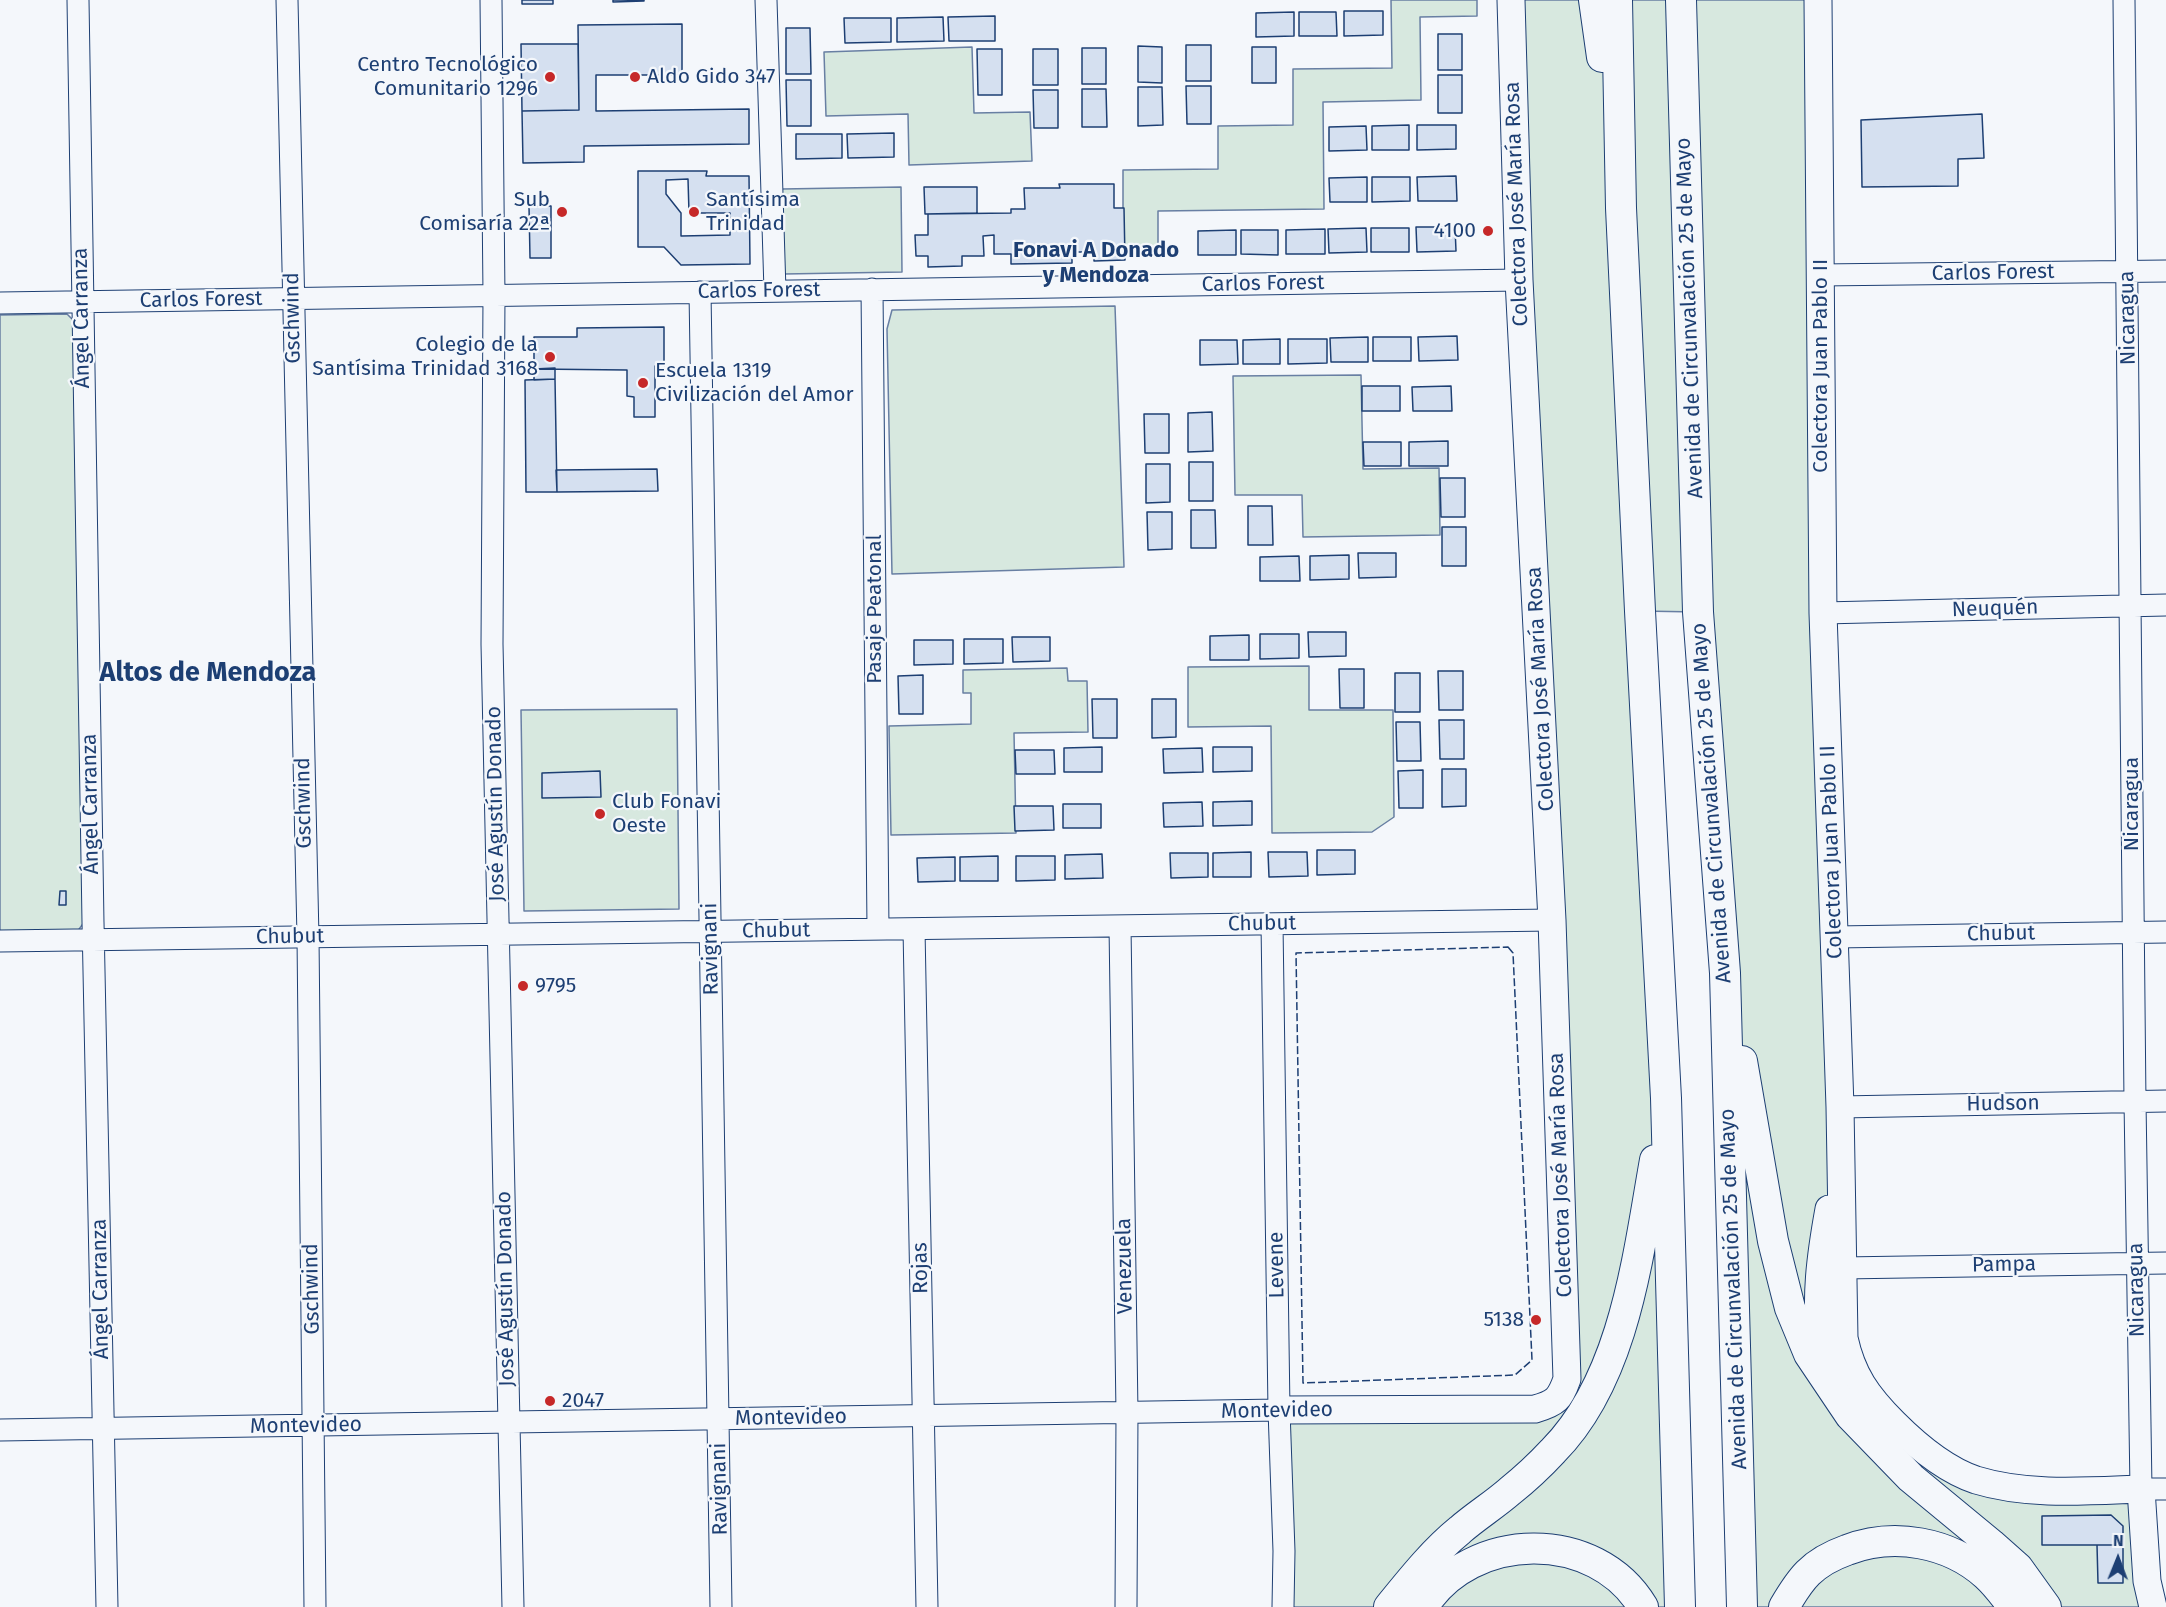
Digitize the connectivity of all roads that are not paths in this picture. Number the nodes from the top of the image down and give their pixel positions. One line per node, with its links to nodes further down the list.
1 (78, 0): 23 (street, Ángel Carranza)
2 (287, 0): 22 (street, Gschwind)
3 (491, 0): 21 (street, José Agustín Donado)
4 (766, 0): 19 (street)
5 (1511, 0): 17 (main road, Colectora José María Rosa)
6 (1594, 0): 13 (highway)
7 (1617, 0): 13 (highway)
8 (1682, 0): 12 (highway, Avenida de Circunvalación 25 de Mayo)
9 (1696, 0): 12 (highway)
10 (1818, 0): 16 (main road, Colectora Juan Pablo II)
11 (2124, 0): 15 (street, Nicaragua)
12 (1685, 115): 41 (highway, Avenida de Circunvalación 25 de Mayo)
13 (1621, 208): 42 (highway)
14 (2166, 271): 15 (street, Carlos Forest)
15 (2128, 272): 16 (street, Carlos Forest); 25 (street, Nicaragua)
16 (1820, 275): 27 (main road, Colectora Juan Pablo II)
17 (1519, 280): 18 (street, Carlos Forest); 28 (main road, Colectora José María Rosa)
18 (872, 289): 19 (street, Carlos Forest); 31 (street, Pasaje Peatonal)
19 (775, 291): 20 (street, Carlos Forest)
20 (700, 292): 21 (street, Carlos Forest); 33 (street, Ravignani)
21 (494, 295): 22 (street, Carlos Forest); 36 (street, José Agustín Donado)
22 (293, 298): 23 (street, Carlos Forest); 37 (street, Gschwind)
23 (82, 302): 24 (street, Carlos Forest); 39 (street, Ángel Carranza)
24 (0, 303)
25 (2131, 605): 26 (street, Neuquén); 27 (street, Neuquén); 34 (street, Nicaragua)
26 (2166, 605)
27 (1823, 613): 38 (main road, Colectora Juan Pablo II)
28 (1552, 920): 29 (street, Chubut); 50 (main road, Colectora José María Rosa)
29 (1272, 924): 30 (street, Chubut); 51 (street, Levene)
30 (1120, 926): 32 (street, Chubut); 52 (street, Venezuela)
31 (878, 929): 32 (street, Chubut); 33 (street, Chubut)
32 (914, 929): 54 (street, Rojas)
33 (710, 932): 36 (street, Chubut); 55 (street, Ravignani)
34 (2133, 932): 35 (street, Chubut); 38 (street, Chubut); 43 (street, Nicaragua)
35 (2166, 932)
36 (498, 934): 37 (street, Chubut); 56 (street, José Agustín Donado)
37 (308, 937): 39 (street, Chubut); 57 (street, Gschwind)
38 (1835, 937): 45 (main road, Colectora Juan Pablo II)
39 (94, 940): 40 (street, Chubut); 58 (street, Ángel Carranza)
40 (0, 941)
41 (1725, 973): 53 (highway); 72 (highway, Avenida de Circunvalación 25 de Mayo)
42 (1666, 1098): 68 (highway); 71 (highway)
43 (2135, 1101): 44 (street, Hudson); 45 (street, Hudson); 47 (street, Nicaragua)
44 (2166, 1101)
45 (1840, 1107): 46 (main road, Colectora Juan Pablo II)
46 (1841, 1137): 49 (main road, Colectora Juan Pablo II); 53 (main road)
47 (2136, 1263): 48 (street, Pampa); 49 (street, Pampa); 60 (street, Nicaragua)
48 (2166, 1263)
49 (1842, 1268): 60 (main road, Colectora Juan Pablo II)
50 (1567, 1379): 51 (main road, Montevideo)
51 (1279, 1410): 52 (street, Montevideo); 67 (street, Levene)
52 (1127, 1413): 54 (street, Montevideo); 66 (street, Venezuela)
53 (1850, 1415): 75 (highway)
54 (924, 1416): 55 (street, Montevideo); 65 (street, Rojas)
55 (718, 1419): 56 (street, Montevideo); 64 (street, Ravignani)
56 (509, 1422): 57 (street, Montevideo); 63 (street, José Agustín Donado)
57 (313, 1425): 58 (street, Montevideo); 62 (street, Gschwind)
58 (104, 1429): 59 (street, Montevideo); 61 (street, Ángel Carranza)
59 (0, 1430)
60 (2153, 1489): 76 (main road, Nicaragua)
61 (107, 1607)
62 (315, 1607)
63 (513, 1607)
64 (721, 1607)
65 (927, 1607)
66 (1126, 1607)
67 (1283, 1607)
68 (1389, 1607)
69 (1423, 1607): 70 (highway)
70 (1643, 1607)
71 (1680, 1607)
72 (1742, 1607)
73 (1784, 1607): 74 (highway)
74 (2013, 1607)
75 (2046, 1607)
76 (2153, 1607)

